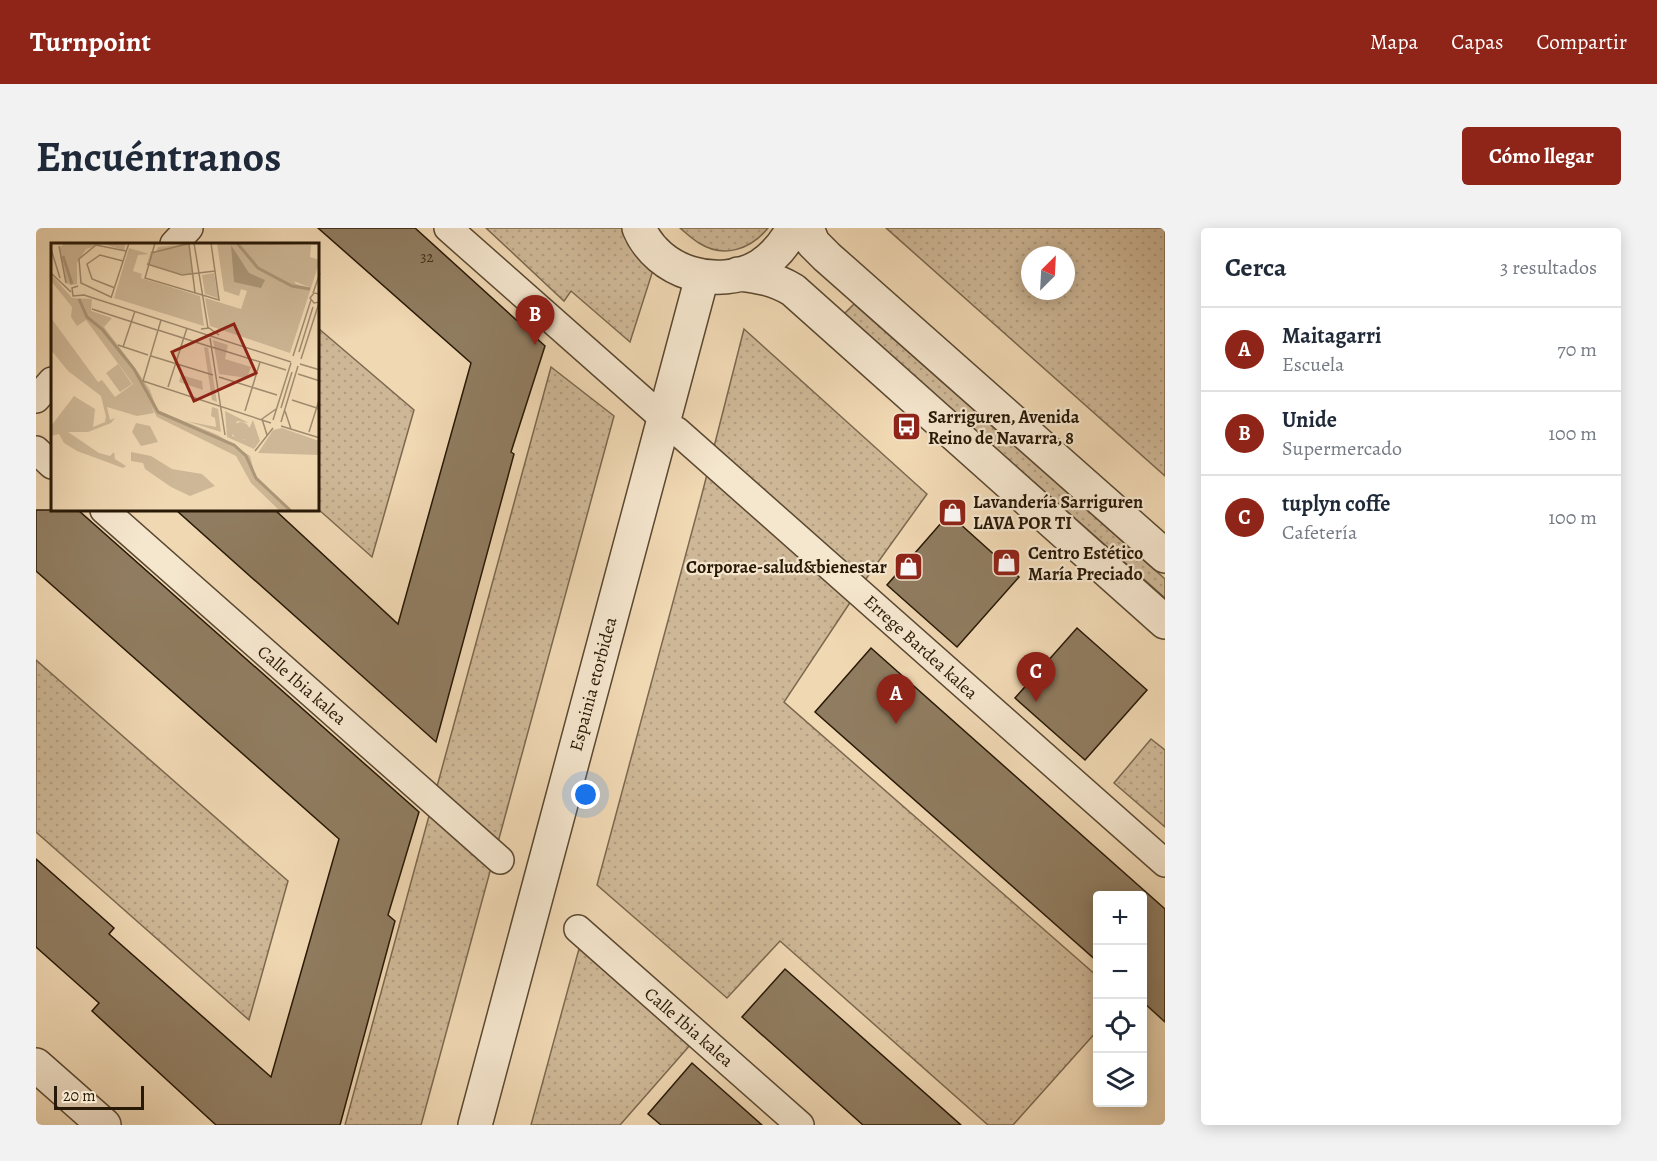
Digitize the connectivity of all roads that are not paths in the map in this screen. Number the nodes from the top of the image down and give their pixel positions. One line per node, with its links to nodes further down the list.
1 (189, 228): 6 (street)
2 (448, 228): 11 (street)
3 (639, 228): 8 (street)
4 (793, 228): 7 (street)
5 (807, 228): 16 (street)
6 (175, 243)
7 (738, 274): 8 (street); 17 (street)
8 (702, 277): 23 (street, Espainia etorbidea)
9 (51, 382): 10 (street)
10 (36, 399)
11 (655, 411)
12 (677, 431): 19 (street, Errege Bardea kalea)
13 (36, 450): 14 (street)
14 (51, 464)
15 (106, 512): 18 (street, Calle Ibia kalea)
16 (1165, 556)
17 (1165, 622)
18 (500, 860)
19 (1165, 863)
20 (578, 929): 24 (street, Calle Ibia kalea)
21 (36, 1065): 22 (street)
22 (104, 1125)
23 (475, 1125)
24 (800, 1125)

